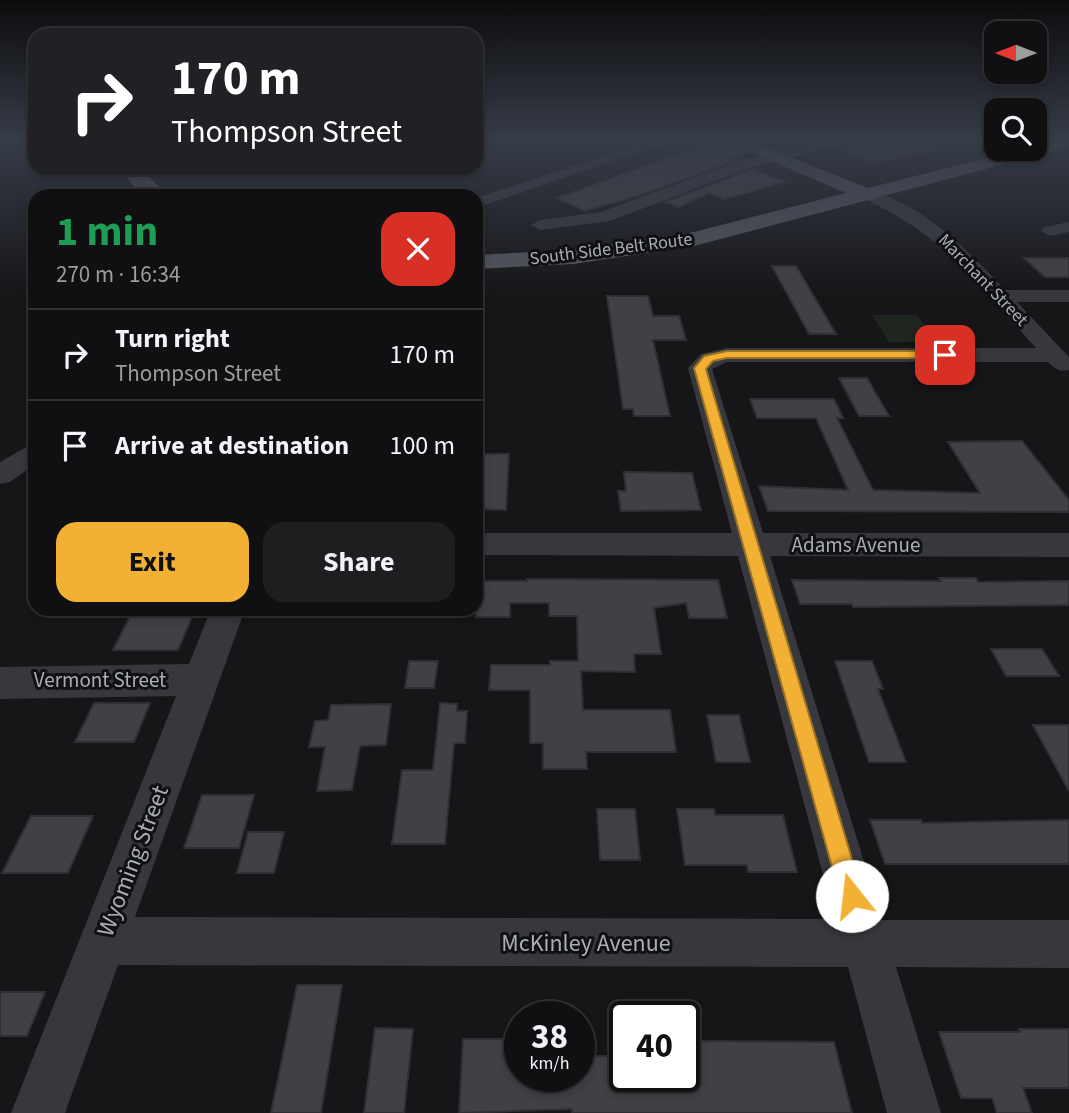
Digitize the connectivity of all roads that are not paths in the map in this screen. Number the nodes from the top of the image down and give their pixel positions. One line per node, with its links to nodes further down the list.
1 (510, 192): 6 (street)
2 (671, 192): 7 (street)
3 (860, 192): 5 (main road, Marchant Street)
4 (873, 192): 5 (main road, South Side Belt Route)
5 (865, 194): 10 (main road, South Side Belt Route); 11 (street, Marchant Street)
6 (483, 201)
7 (540, 225)
8 (1069, 227): 9 (street)
9 (1050, 231)
10 (483, 262)
11 (999, 296): 12 (street); 13 (street, Marchant Street)
12 (1069, 296)
13 (1062, 362): 17 (street)
14 (28, 456): 15 (street)
15 (0, 475)
16 (483, 544): 17 (street, Adams Avenue)
17 (751, 545): 18 (street, Adams Avenue); 23 (street)
18 (1069, 545)
19 (225, 616): 20 (street, Wyoming Street)
20 (201, 680): 21 (street, Vermont Street); 22 (street, Wyoming Street)
21 (0, 683)
22 (103, 941): 23 (street, McKinley Avenue); 25 (street, Wyoming Street)
23 (865, 944): 24 (street, McKinley Avenue); 26 (street)
24 (1069, 944)
25 (38, 1113)
26 (914, 1113)

